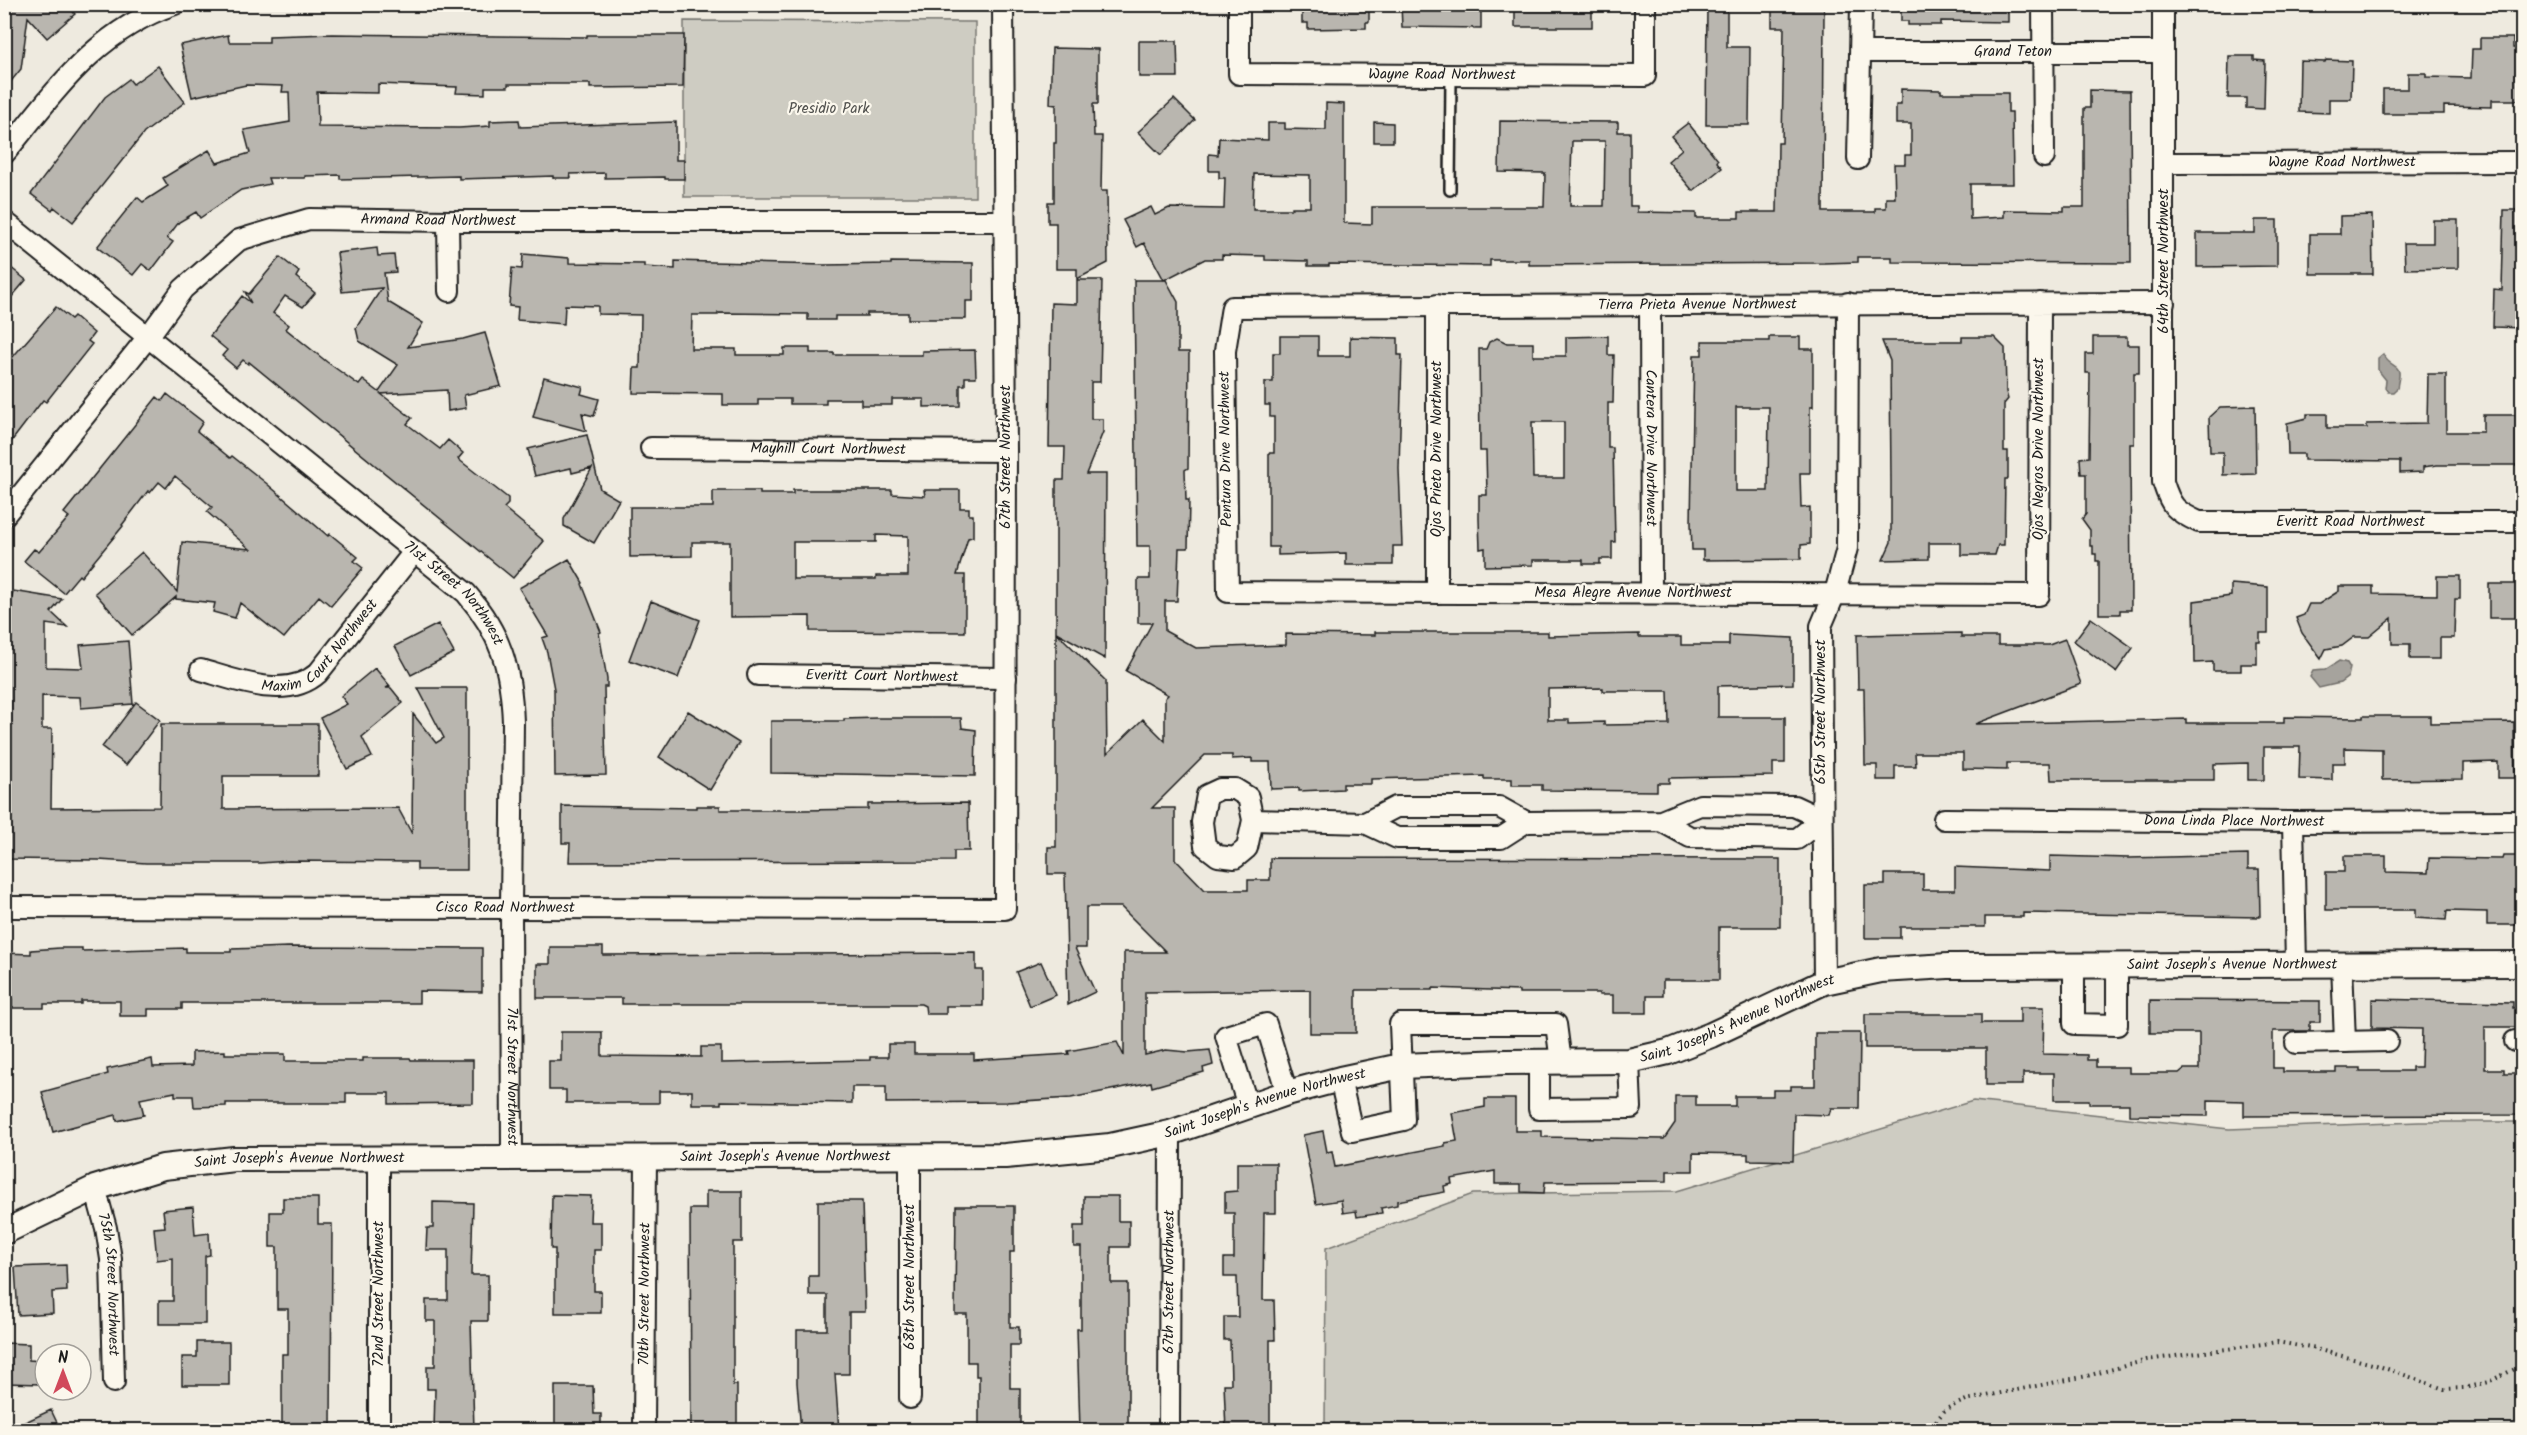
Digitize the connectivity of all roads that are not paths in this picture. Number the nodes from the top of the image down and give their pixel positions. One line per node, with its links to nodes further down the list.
1 (175, 4): 12 (street)
2 (1003, 4): 20 (street, 67th Street Northwest)
3 (1239, 4): 11 (street, Wayne Road Northwest)
4 (1645, 4): 11 (street, Wayne Road Northwest)
5 (1862, 4): 8 (street)
6 (2043, 4): 9 (street)
7 (2163, 4): 10 (street, 64th Street Northwest)
8 (1861, 52): 9 (street, Grand Teton); 14 (street)
9 (2044, 52): 10 (street, Grand Teton); 13 (street)
10 (2163, 52): 16 (street, 64th Street Northwest)
11 (1451, 76): 17 (lane)
12 (4, 154)
13 (2044, 157)
14 (1858, 159)
15 (2523, 162): 16 (street, Wayne Road Northwest)
16 (2164, 163): 24 (street, 64th Street Northwest)
17 (1450, 190)
18 (4, 221): 28 (street, 71st Street Northwest)
19 (448, 221): 20 (street, Armand Road Northwest); 21 (street); 28 (street, Armand Road Northwest)
20 (1004, 221): 30 (street, 67th Street Northwest)
21 (449, 291)
22 (1848, 303): 23 (street, Tierra Prieta Avenue Northwest); 25 (street, Tierra Prieta Avenue Northwest); 38 (street, 65th Street Northwest)
23 (2040, 303): 24 (street, Tierra Prieta Avenue Northwest); 39 (street, Ojos Negros Drive Northwest)
24 (2164, 303): 31 (street, 64th Street Northwest)
25 (1650, 304): 26 (street, Tierra Prieta Avenue Northwest); 37 (street, Cantera Drive Northwest)
26 (1437, 305): 27 (street, Tierra Prieta Avenue Northwest); 36 (street, Ojos Prieto Drive Northwest)
27 (1232, 307): 35 (street, Pentura Drive Northwest)
28 (148, 337): 32 (street, Armand Road Northwest); 34 (street, 71st Street Northwest)
29 (651, 448): 30 (street, Mayhill Court Northwest)
30 (1006, 451): 42 (street, 67th Street Northwest)
31 (2178, 513): 33 (street, Everitt Road Northwest)
32 (4, 516)
33 (2523, 522)
34 (414, 552): 40 (street, Maxim Court Northwest); 52 (street, 71st Street Northwest)
35 (1228, 592): 36 (street, Mesa Alegre Avenue Northwest)
36 (1437, 593): 37 (street, Mesa Alegre Avenue Northwest)
37 (1651, 593): 38 (street, Mesa Alegre Avenue Northwest)
38 (1834, 593): 39 (street, Mesa Alegre Avenue Northwest); 43 (street, 65th Street Northwest)
39 (2038, 595)
40 (201, 670)
41 (758, 675): 42 (street, Everitt Court Northwest)
42 (1006, 678): 53 (street, 67th Street Northwest)
43 (1822, 819): 46 (street); 46 (street); 59 (street, 65th Street Northwest)
44 (1944, 819): 49 (street, Dona Linda Place Northwest)
45 (1253, 820): 50 (street)
46 (1661, 821): 48 (street)
47 (2523, 821): 49 (street, Dona Linda Place Northwest)
48 (1526, 822): 50 (street); 50 (street)
49 (2294, 822): 57 (street)
50 (1365, 823)
51 (4, 907): 52 (street, Cisco Road Northwest)
52 (511, 907): 53 (street, Cisco Road Northwest); 70 (street, 71st Street Northwest)
53 (1005, 909)
54 (2342, 964): 55 (street, Saint Joseph's Avenue Northwest); 57 (street, Saint Joseph's Avenue Northwest); 61 (street)
55 (2523, 964)
56 (2117, 965): 57 (street, Saint Joseph's Avenue Northwest); 58 (street, Saint Joseph's Avenue Northwest); 58 (street)
57 (2296, 965)
58 (2074, 966): 59 (street, Saint Joseph's Avenue Northwest)
59 (1824, 982): 63 (street, Saint Joseph's Avenue Northwest)
60 (2387, 1041): 61 (street)
61 (2345, 1042): 62 (street)
62 (2296, 1043)
63 (1629, 1061): 64 (street, Saint Joseph's Avenue Northwest); 64 (street)
64 (1550, 1062): 65 (street, Saint Joseph's Avenue Northwest); 65 (street)
65 (1401, 1066): 66 (street, Saint Joseph's Avenue Northwest); 66 (street)
66 (1340, 1078): 67 (street, Saint Joseph's Avenue Northwest)
67 (1287, 1093): 68 (street, Saint Joseph's Avenue Northwest); 68 (street)
68 (1248, 1106): 69 (street, Saint Joseph's Avenue Northwest)
69 (1170, 1133): 72 (street, Saint Joseph's Avenue Northwest); 80 (street, 67th Street Northwest)
70 (512, 1156): 71 (street, Saint Joseph's Avenue Northwest); 73 (street, Saint Joseph's Avenue Northwest)
71 (646, 1156): 72 (street, Saint Joseph's Avenue Northwest); 79 (street, 70th Street Northwest)
72 (910, 1157): 77 (street, 68th Street Northwest)
73 (379, 1158): 74 (street, Saint Joseph's Avenue Northwest); 78 (street, 72nd Street Northwest)
74 (95, 1188): 75 (street, Saint Joseph's Avenue Northwest); 76 (street, 75th Street Northwest)
75 (4, 1232)
76 (114, 1382)
77 (910, 1398)
78 (379, 1431)
79 (644, 1431)
80 (1169, 1431)

